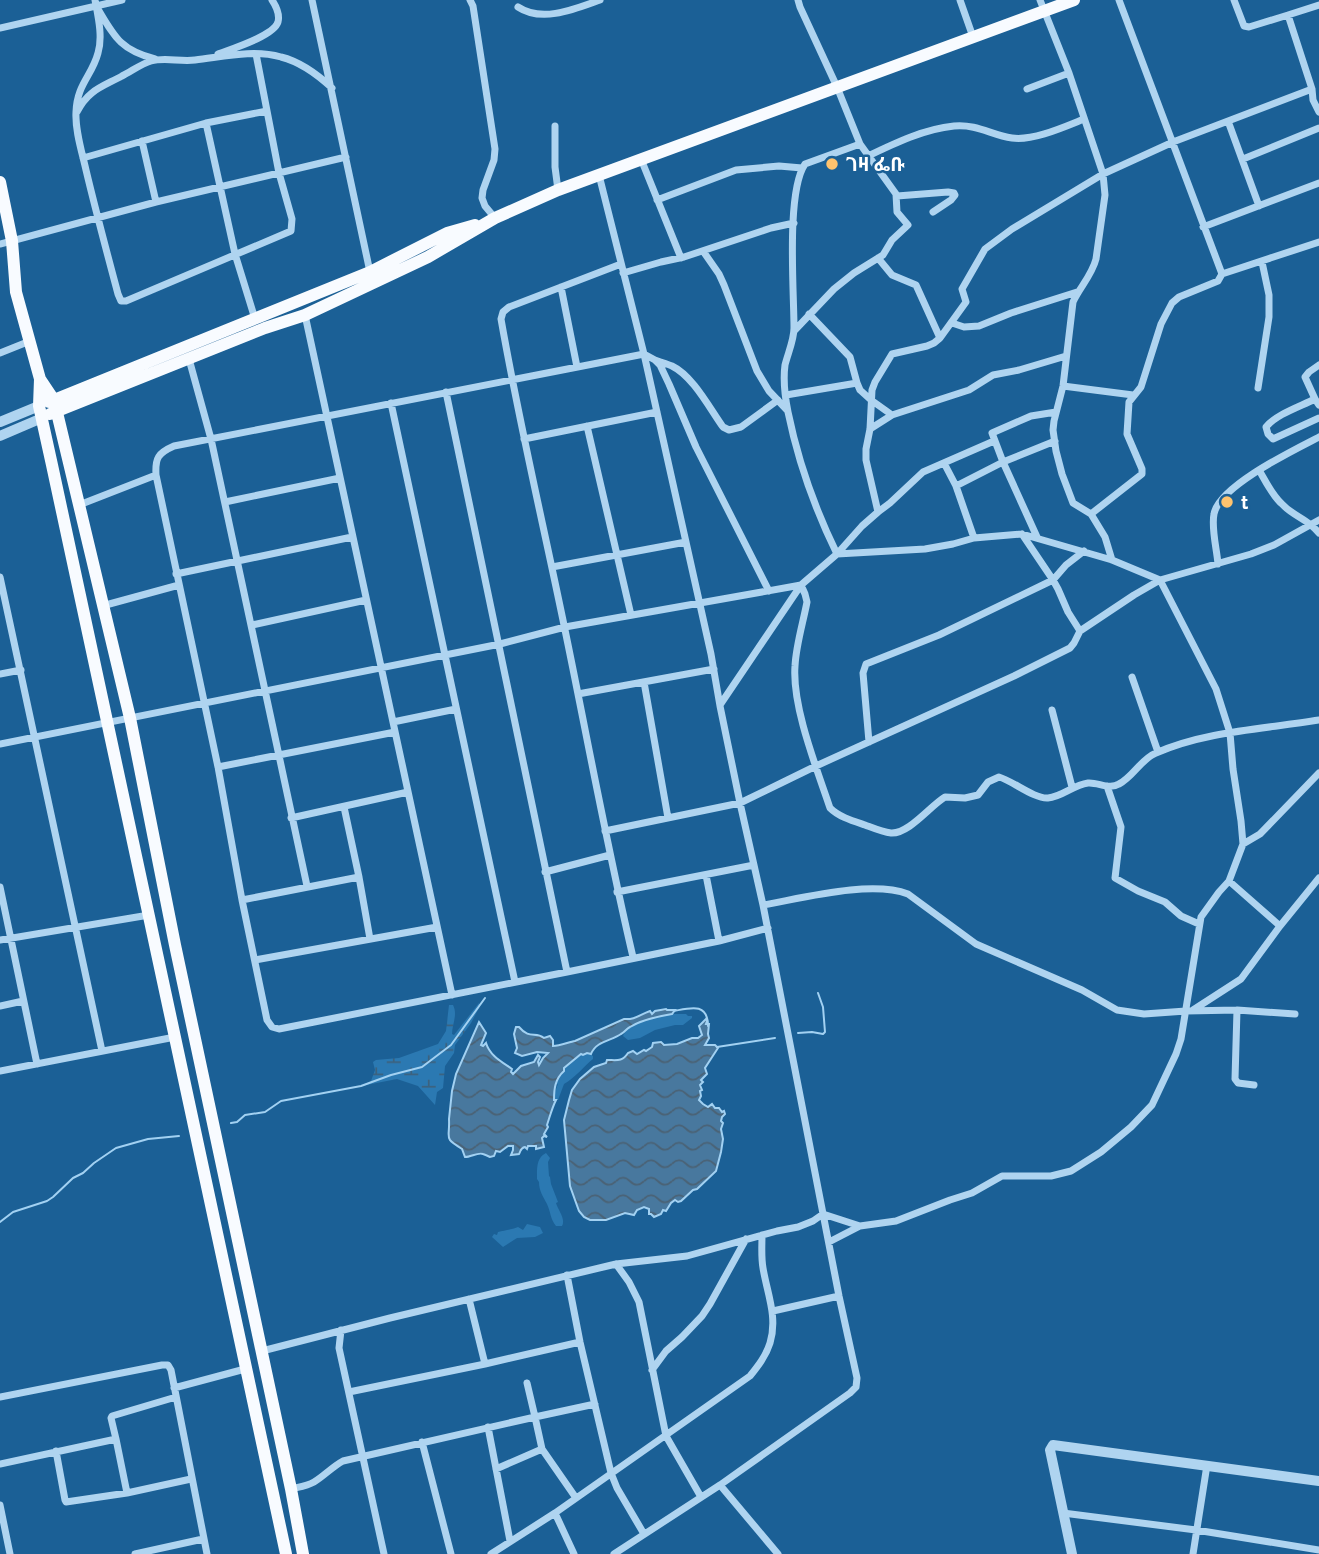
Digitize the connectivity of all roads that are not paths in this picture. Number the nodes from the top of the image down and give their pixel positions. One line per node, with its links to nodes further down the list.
1 (122, 0): 11 (street)
2 (272, 0): 19 (street)
3 (312, 0): 23 (street)
4 (470, 0): 56 (street)
5 (798, 0): 22 (street)
6 (960, 0): 17 (street)
7 (1074, 0): 13 (main road)
8 (1119, 0): 35 (street)
9 (1234, 0): 15 (street)
10 (595, 1): 14 (street)
11 (96, 4): 16 (street); 20 (street); 28 (street)
12 (1319, 5): 15 (street)
13 (1042, 6): 17 (main road); 21 (street)
14 (518, 7)
15 (1288, 15): 25 (street)
16 (0, 28)
17 (973, 37): 22 (main road)
18 (256, 54): 19 (street); 23 (street); 26 (street)
19 (210, 57): 20 (street)
20 (159, 60): 28 (street)
21 (1069, 73): 24 (street); 29 (street)
22 (837, 87): 36 (street); 40 (main road)
23 (332, 88): 38 (street)
24 (1027, 89)
25 (1312, 89): 27 (street); 30 (street)
26 (267, 111): 31 (street); 43 (street)
27 (1319, 112)
28 (76, 116): 39 (street)
29 (1084, 119): 37 (street); 44 (street)
30 (1228, 121): 35 (street); 41 (street)
31 (206, 123): 34 (street); 48 (street)
32 (555, 126): 49 (street)
33 (1319, 128): 41 (street)
34 (142, 141): 39 (street); 52 (street)
35 (1173, 142): 44 (street); 58 (street)
36 (860, 144): 37 (street); 42 (street)
37 (868, 156): 50 (street)
38 (346, 157): 43 (street); 67 (street)
39 (83, 158): 55 (street)
40 (641, 159): 45 (main road); 51 (street)
41 (1243, 159): 53 (street)
42 (802, 168): 51 (street); 57 (street)
43 (279, 173): 48 (street); 62 (street)
44 (1103, 174): 71 (street); 75 (street)
45 (599, 175): 49 (main road); 66 (street)
46 (0, 182): 59 (main road)
47 (1319, 183): 53 (street)
48 (219, 187): 52 (street); 62 (street)
49 (558, 190): 56 (main road)
50 (897, 196): 54 (street); 64 (street)
51 (657, 200): 63 (street)
52 (156, 202): 55 (street)
53 (1259, 206): 58 (street)
54 (933, 212)
55 (97, 218): 59 (street); 62 (street)
56 (495, 218): 67 (main road); 73 (main road)
57 (794, 223): 61 (street); 76 (street)
58 (1203, 227): 69 (street)
59 (6, 242): 78 (main road)
60 (1319, 242): 65 (street)
61 (703, 251): 63 (street); 94 (street)
62 (235, 254): 74 (street)
63 (681, 258): 68 (street)
64 (878, 258): 72 (street); 77 (street)
65 (1262, 262): 69 (street); 90 (street)
66 (621, 264): 68 (street); 70 (street)
67 (370, 272): 74 (main road)
68 (623, 273): 80 (street)
69 (1222, 274): 92 (street)
70 (561, 287): 85 (street); 87 (street)
71 (1077, 292): 75 (street); 81 (street)
72 (809, 314): 76 (street); 88 (street)
73 (305, 315): 82 (main road); 104 (street)
74 (255, 319): 98 (main road)
75 (952, 323): 77 (street)
76 (794, 331): 93 (street)
77 (940, 338): 95 (street)
78 (30, 341): 79 (street); 86 (main road)
79 (0, 353)
80 (644, 355): 83 (street); 85 (street); 101 (street)
81 (1066, 356): 89 (street); 103 (street)
82 (189, 359): 98 (main road); 111 (street)
83 (655, 360): 94 (street); 145 (street)
84 (1319, 365): 96 (street)
85 (578, 367): 87 (street)
86 (40, 379): 98 (main road); 100 (main road)
87 (512, 379): 91 (street); 112 (street)
88 (857, 383): 93 (street); 95 (street)
89 (1063, 386): 92 (street); 102 (street)
90 (1258, 388)
91 (446, 392): 97 (street); 154 (street)
92 (1133, 394): 124 (street)
93 (786, 395): 99 (street)
94 (778, 400): 99 (street)
95 (871, 400): 103 (street); 108 (street)
96 (1317, 402): 105 (street)
97 (391, 403): 104 (street); 155 (street)
98 (56, 406): 100 (main road); 122 (main road)
99 (788, 411): 133 (street)
100 (41, 412): 106 (street); 109 (street); 170 (main road)
101 (657, 412): 107 (street); 131 (street)
102 (1056, 412): 113 (street); 114 (street)
103 (892, 415): 108 (street)
104 (327, 416): 111 (street); 119 (street)
105 (1319, 418)
106 (0, 422)
107 (587, 426): 112 (street); 134 (street)
108 (870, 429): 123 (street)
109 (0, 436)
110 (1319, 437): 117 (street)
111 (211, 439): 118 (street); 121 (street)
112 (524, 439): 138 (street)
113 (995, 441): 115 (street); 116 (street)
114 (1055, 441): 115 (street); 124 (street)
115 (1003, 462): 120 (street); 129 (street)
116 (944, 463): 120 (street); 123 (street)
117 (1259, 470): 125 (street); 137 (street)
118 (156, 475): 122 (street); 139 (street)
119 (340, 478): 121 (street); 128 (street)
120 (956, 486): 130 (street)
121 (225, 502): 135 (street)
122 (79, 505): 148 (main road)
123 (877, 512): 133 (street)
124 (1090, 514): 136 (street)
125 (1315, 522): 126 (street); 137 (street)
126 (1319, 533)
127 (1022, 534): 129 (street); 130 (street); 141 (street)
128 (352, 537): 135 (street); 146 (street)
129 (1037, 537): 132 (street)
130 (974, 538): 133 (street)
131 (686, 542): 134 (street); 147 (street)
132 (1084, 551): 136 (street); 141 (street)
133 (837, 554): 144 (street)
134 (618, 555): 138 (street); 150 (street)
135 (237, 560): 139 (street); 151 (street)
136 (1112, 561): 142 (street)
137 (1218, 564): 142 (street)
138 (552, 567): 152 (street)
139 (176, 574): 143 (street)
140 (0, 577): 149 (street)
141 (1053, 580): 153 (street); 175 (street)
142 (1160, 580): 153 (street); 173 (street)
143 (179, 585): 148 (street); 164 (street)
144 (801, 585): 145 (street); 165 (street); 179 (street)
145 (769, 591): 147 (street)
146 (366, 600): 151 (street); 156 (street)
147 (699, 602): 150 (street); 157 (street)
148 (102, 606): 168 (main road)
149 (4, 612): 158 (street)
150 (631, 615): 152 (street)
151 (252, 625): 162 (street)
152 (565, 627): 154 (street); 163 (street)
153 (1080, 631): 175 (street)
154 (500, 644): 155 (street); 193 (street)
155 (445, 655): 156 (street); 166 (street)
156 (381, 667): 162 (street); 171 (street)
157 (714, 669): 161 (street); 165 (street)
158 (21, 670): 159 (street); 174 (street)
159 (0, 674)
160 (1132, 677): 177 (street)
161 (644, 682): 163 (street); 188 (street)
162 (265, 692): 164 (street); 178 (street)
163 (578, 694): 189 (street)
164 (204, 702): 168 (street); 180 (street)
165 (720, 706): 185 (street)
166 (456, 709): 171 (street); 218 (street)
167 (1052, 710): 183 (street)
168 (130, 718): 170 (street); 213 (main road)
169 (1319, 720): 173 (street)
170 (107, 722): 174 (street); 203 (main road)
171 (393, 722): 172 (street)
172 (395, 732): 178 (street); 184 (street)
173 (1230, 733): 177 (street); 190 (street)
174 (35, 738): 176 (street); 207 (street)
175 (869, 742): 179 (street)
176 (0, 744)
177 (1158, 752): 182 (street)
178 (279, 754): 180 (street); 187 (street)
179 (816, 766): 183 (street); 185 (street)
180 (218, 767): 201 (street)
181 (1319, 773): 190 (street)
182 (1107, 786): 183 (street); 204 (street)
183 (1072, 788)
184 (408, 792): 186 (street); 206 (street)
185 (740, 803): 188 (street); 192 (street)
186 (344, 807): 187 (street); 195 (street)
187 (291, 818): 198 (street)
188 (668, 818): 189 (street)
189 (605, 831): 191 (street)
190 (1243, 844): 197 (street)
191 (610, 855): 193 (street); 200 (street)
192 (754, 865): 194 (street); 202 (street)
193 (545, 872): 217 (street)
194 (706, 876): 200 (street); 212 (street)
195 (359, 877): 198 (street); 210 (street)
196 (1319, 878): 205 (street)
197 (1229, 881): 204 (street); 205 (street)
198 (307, 886): 201 (street)
199 (0, 887): 209 (street)
200 (617, 892): 215 (street)
201 (242, 900): 216 (street)
202 (763, 905): 208 (street); 223 (street)
203 (149, 915): 207 (street); 214 (main road)
204 (1199, 924): 223 (street)
205 (1280, 926): 223 (street)
206 (437, 927): 210 (street); 219 (street)
207 (75, 928): 209 (street); 226 (street)
208 (768, 928): 212 (street); 230 (street)
209 (11, 938): 211 (street); 220 (street)
210 (370, 939): 216 (street)
211 (0, 940)
212 (719, 940): 215 (street)
213 (175, 945): 214 (main road); 242 (main road)
214 (157, 948): 225 (main road)
215 (633, 957): 217 (street)
216 (255, 960): 219 (street)
217 (567, 972): 218 (street)
218 (515, 982): 219 (street)
219 (452, 995)
220 (23, 1001): 221 (street); 227 (street)
221 (0, 1006)
222 (1237, 1010): 223 (street); 224 (street); 229 (street)
223 (1188, 1011): 231 (street)
224 (1295, 1014)
225 (175, 1037): 226 (street); 244 (main road)
226 (102, 1051): 227 (street)
227 (37, 1064): 228 (street)
228 (0, 1071)
229 (1254, 1085)
230 (823, 1214): 231 (street); 232 (street); 234 (street)
231 (860, 1226): 234 (street)
232 (762, 1235): 233 (street); 239 (street)
233 (747, 1239): 235 (street); 245 (street)
234 (829, 1242): 237 (street)
235 (616, 1264): 236 (street); 245 (street)
236 (567, 1275): 238 (street); 241 (street)
237 (839, 1296): 239 (street); 266 (street)
238 (469, 1299): 240 (street); 243 (street)
239 (773, 1311): 254 (street)
240 (341, 1330): 242 (street); 248 (street)
241 (580, 1342): 243 (street); 251 (street)
242 (262, 1351): 267 (main road)
243 (485, 1364): 248 (street)
244 (245, 1368): 247 (street); 282 (main road)
245 (652, 1370): 254 (street)
246 (527, 1382): 252 (street)
247 (174, 1388): 249 (street); 250 (street)
248 (349, 1392): 259 (street)
249 (0, 1397)
250 (176, 1397): 255 (street); 264 (street)
251 (595, 1404): 252 (street); 263 (street)
252 (535, 1417): 253 (street); 257 (street)
253 (488, 1427): 256 (street); 262 (street)
254 (666, 1436): 263 (street); 269 (street)
255 (116, 1439): 258 (street); 268 (street)
256 (422, 1442): 259 (street); 285 (street)
257 (542, 1449): 262 (street); 270 (street)
258 (56, 1451): 260 (street); 268 (street)
259 (362, 1456): 267 (street); 284 (street)
260 (0, 1464)
261 (1207, 1465): 265 (street); 273 (street); 274 (street)
262 (496, 1469): 277 (street)
263 (611, 1473): 270 (street); 275 (street)
264 (191, 1479): 268 (street); 276 (street)
265 (1319, 1481)
266 (720, 1485): 269 (street); 289 (street)
267 (291, 1489): 283 (main road)
268 (127, 1493)
269 (701, 1497): 275 (street)
270 (576, 1498): 272 (street)
271 (0, 1505): 279 (street)
272 (555, 1513): 277 (street); 287 (street)
273 (1063, 1513): 274 (street); 290 (street)
274 (1196, 1530): 278 (street); 291 (street)
275 (644, 1534): 288 (street)
276 (203, 1539): 280 (street); 281 (street)
277 (510, 1541): 286 (street)
278 (1319, 1550)
279 (10, 1554)
280 (135, 1554)
281 (207, 1554)
282 (286, 1554)
283 (303, 1554)
284 (384, 1554)
285 (451, 1554)
286 (491, 1554)
287 (574, 1554)
288 (614, 1554)
289 (778, 1554)
290 (1072, 1554)
291 (1193, 1554)

